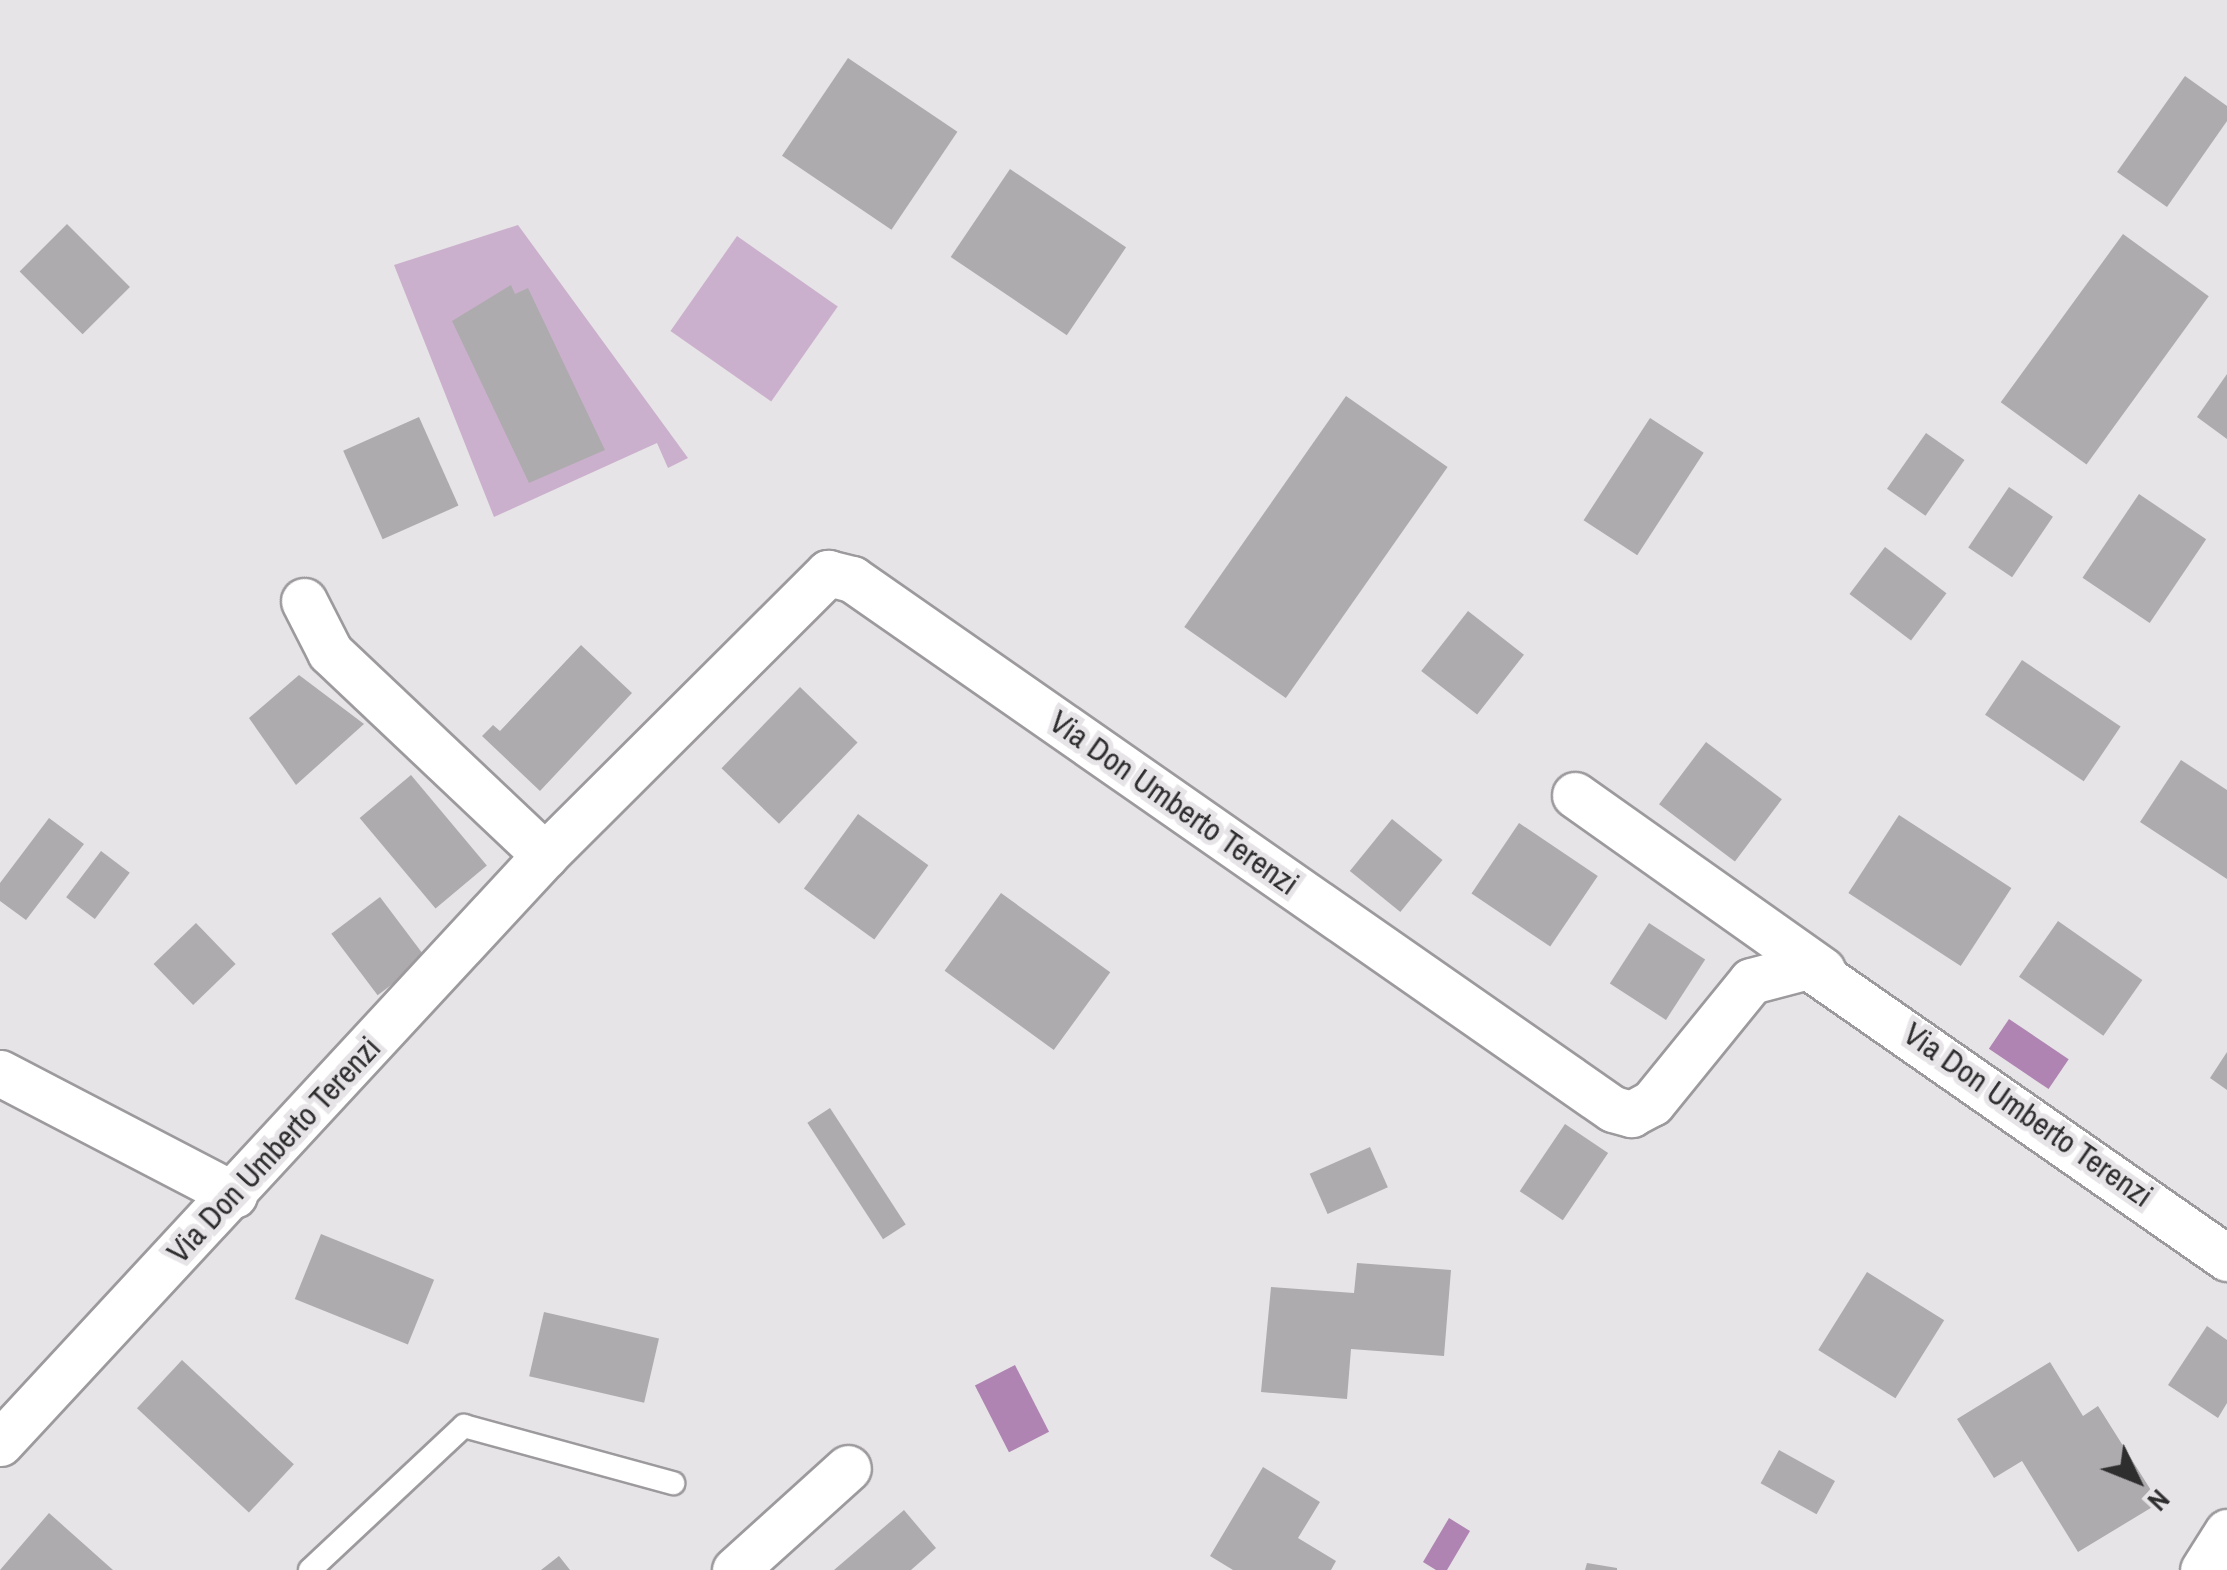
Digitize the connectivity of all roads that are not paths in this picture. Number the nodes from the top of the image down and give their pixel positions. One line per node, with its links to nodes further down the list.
1 (304, 601): 3 (street)
2 (1575, 796): 4 (street, Via Don Umberto Terenzi)
3 (544, 855): 4 (street, Via Don Umberto Terenzi); 6 (street, Via Don Umberto Terenzi)
4 (1828, 974): 7 (street, Via Don Umberto Terenzi)
5 (0, 1073): 6 (street)
6 (234, 1195): 8 (street, Via Don Umberto Terenzi)
7 (2227, 1258)
8 (0, 1443)
9 (848, 1468): 13 (street)
10 (673, 1483): 12 (lane)
11 (2227, 1532): 14 (street)
12 (310, 1570)
13 (735, 1570)
14 (2203, 1570)

